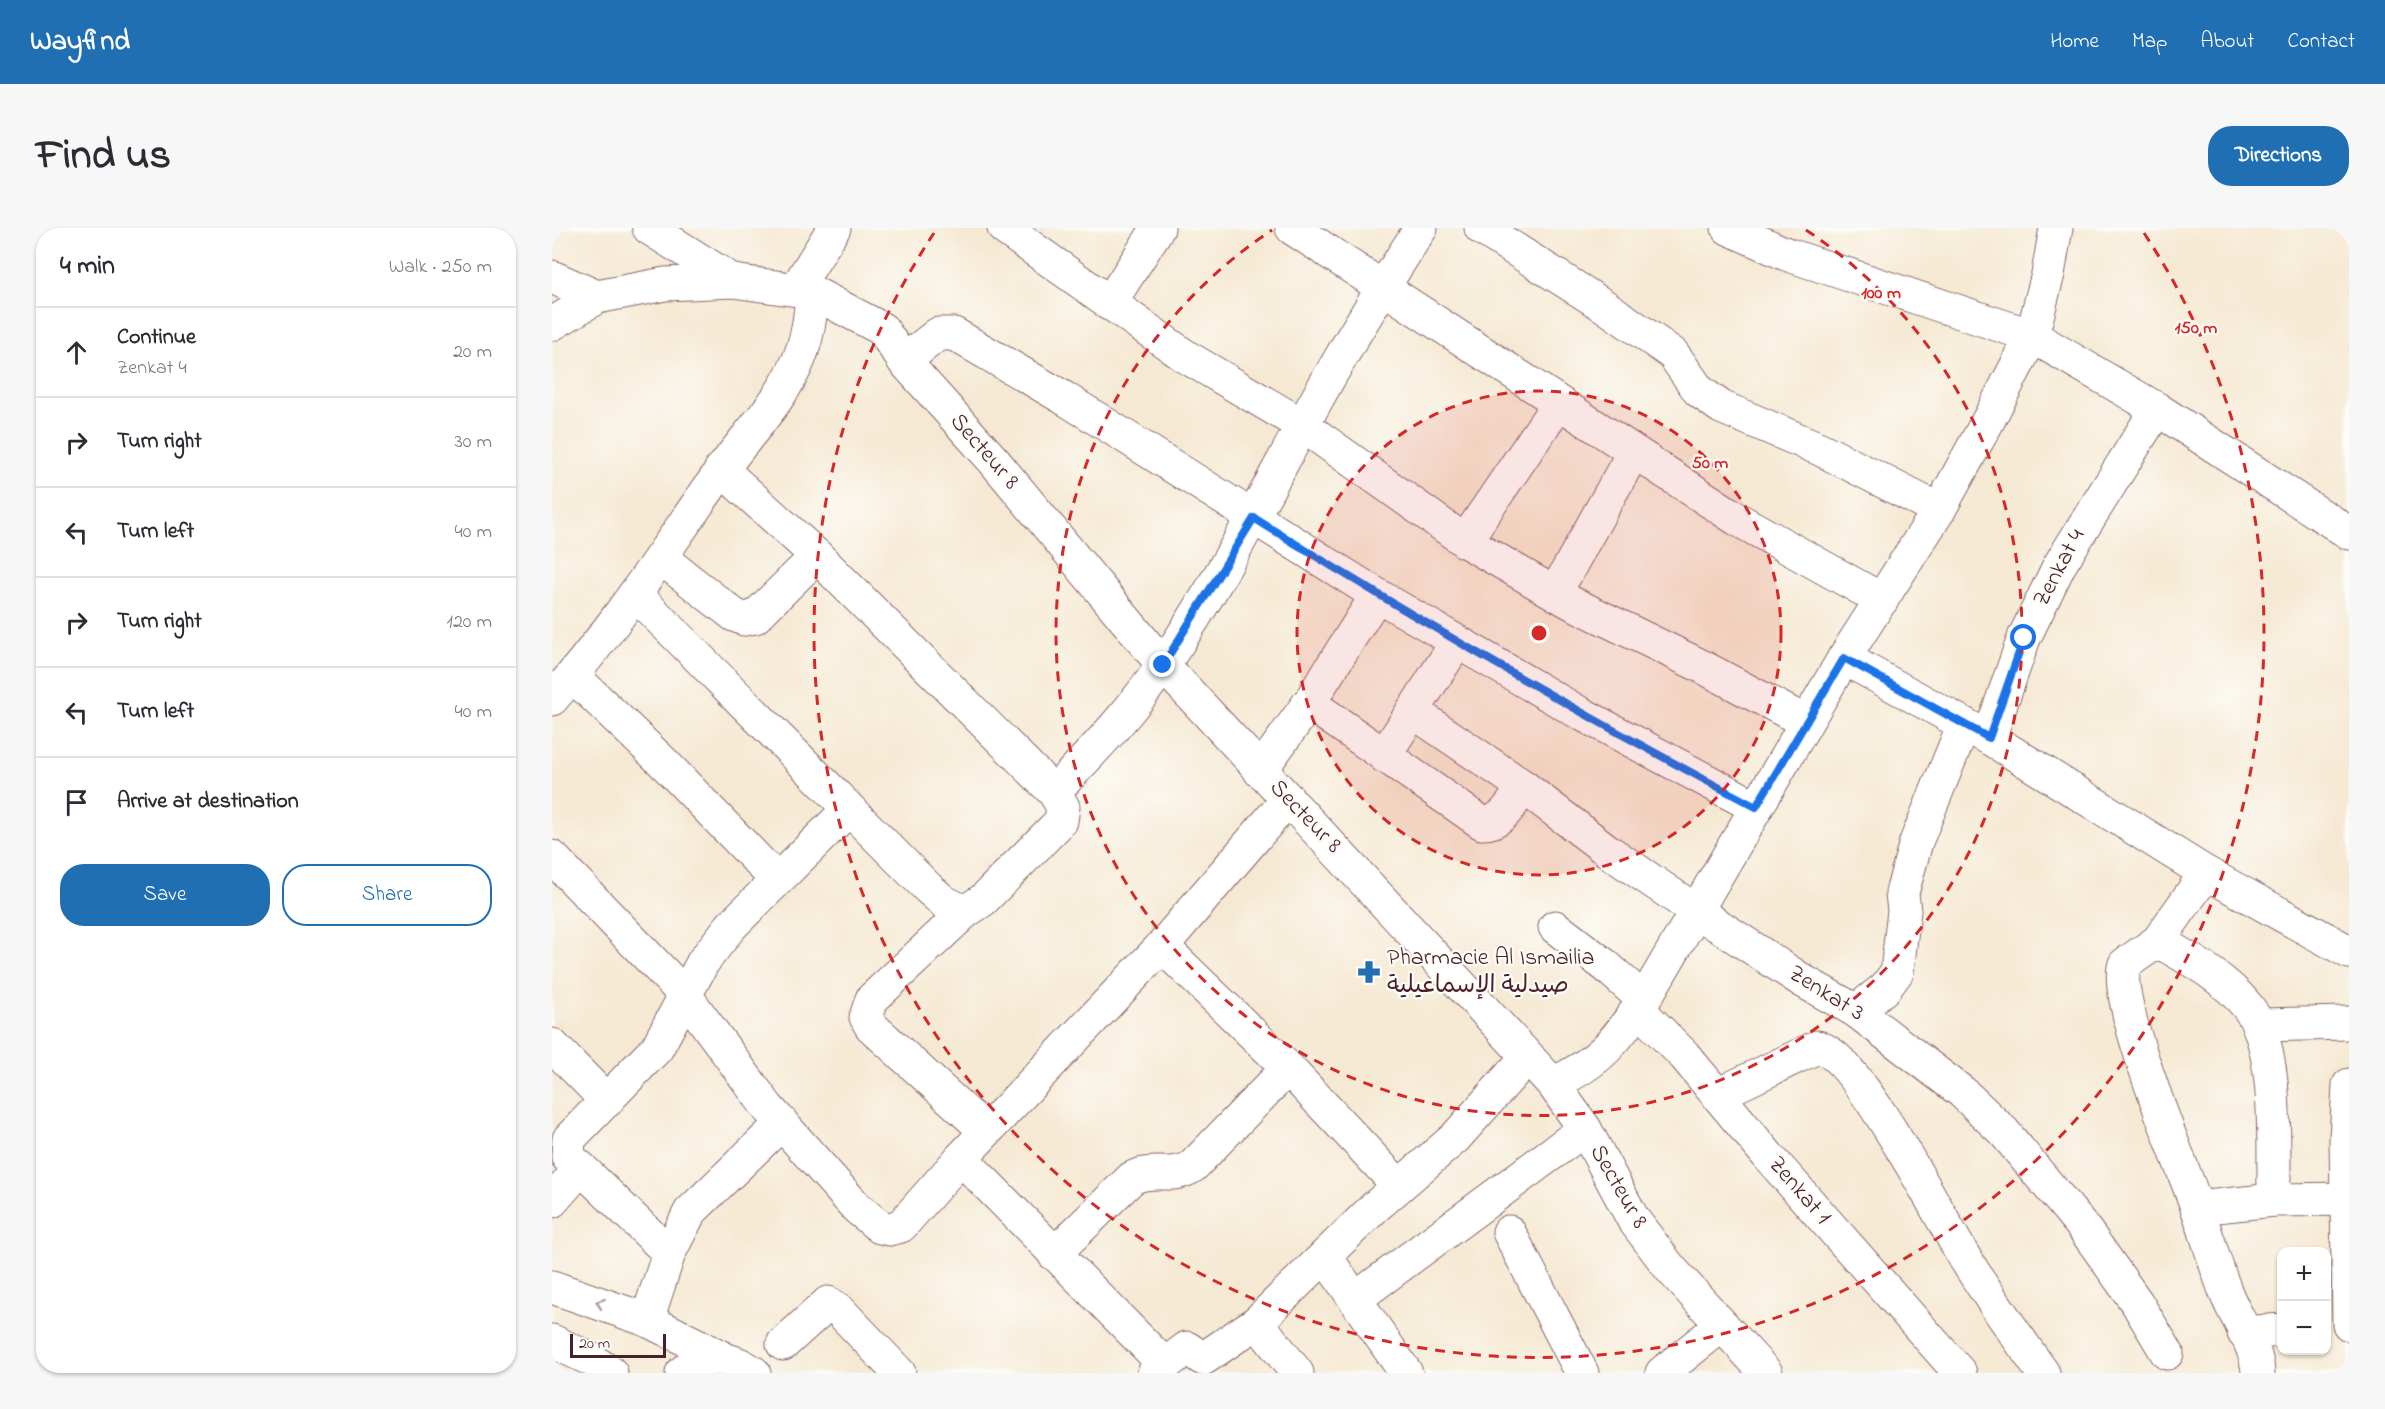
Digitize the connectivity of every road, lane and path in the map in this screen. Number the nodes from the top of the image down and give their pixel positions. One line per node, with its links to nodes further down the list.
1 (649, 228): 11 (street)
2 (834, 228): 13 (street)
3 (1004, 228): 15 (street)
4 (1158, 228): 15 (street)
5 (1292, 228): 12 (street)
6 (1421, 228): 12 (street)
7 (1481, 228): 24 (street)
8 (1728, 228): 17 (street)
9 (2056, 228): 17 (street)
10 (552, 278): 14 (street)
11 (733, 281): 13 (street); 14 (street)
12 (1382, 288): 19 (street); 21 (street)
13 (804, 290): 18 (street, Secteur 8); 23 (street)
14 (597, 297): 16 (street)
15 (1109, 304): 21 (street)
16 (552, 324)
17 (2032, 336): 20 (street); 24 (street)
18 (904, 361): 25 (street); 36 (street, Secteur 8)
19 (1558, 404): 22 (street); 27 (street)
20 (2157, 409): 26 (street); 41 (street, Zenkat 4)
21 (1302, 425): 25 (street); 27 (street)
22 (1633, 453): 30 (street); 33 (street)
23 (721, 470): 28 (street); 29 (street)
24 (1939, 510): 33 (street)
25 (1254, 518): 32 (street); 36 (street)
26 (2349, 533)
27 (1465, 541): 30 (street)
28 (817, 556): 29 (street); 45 (street)
29 (661, 558): 31 (street)
30 (1555, 593): 40 (street)
31 (636, 594): 37 (street); 48 (street)
32 (1377, 595): 34 (street); 38 (street)
33 (1882, 600): 35 (street)
34 (1457, 642): 39 (street); 47 (street)
35 (1844, 658): 40 (street); 41 (street)
36 (1163, 665): 43 (street, Secteur 8); 45 (street)
37 (562, 687): 51 (street)
38 (1309, 704): 42 (street); 43 (street)
39 (1412, 711): 42 (street); 44 (street, Zenkat 3)
40 (1806, 722): 47 (street)
41 (1977, 731): 50 (street); 60 (street, Zenkat 4)
42 (1384, 756): 44 (street)
43 (1260, 771): 46 (street, Secteur 8)
44 (1524, 787): 52 (street, Zenkat 3)
45 (1054, 792): 53 (street)
46 (1288, 799): 56 (street); 64 (street, Secteur 8)
47 (1756, 807): 52 (street)
48 (848, 810): 51 (street); 53 (street)
49 (552, 856): 58 (street)
50 (2206, 873): 55 (street); 57 (street)
51 (776, 879): 58 (street)
52 (1696, 911): 59 (street); 60 (street, Zenkat 3)
53 (965, 912): 72 (street)
54 (1555, 927): 59 (street, Zenkat 1)
55 (2158, 941): 62 (street); 79 (street)
56 (1162, 946): 65 (street); 72 (street)
57 (2349, 952)
58 (686, 995): 69 (street); 70 (street)
59 (1641, 1005): 66 (street); 68 (street, Zenkat 1)
60 (1856, 1011): 95 (street, Zenkat 3)
61 (2349, 1023): 62 (street)
62 (2259, 1025): 77 (street)
63 (552, 1045): 69 (street)
64 (1528, 1056): 66 (street, Secteur 8); 75 (street)
65 (1288, 1068): 75 (street); 82 (street)
66 (1553, 1084): 71 (street, Secteur 8)
67 (2349, 1087): 76 (street)
68 (1719, 1094): 108 (street, Zenkat 1); 109 (street)
69 (607, 1101): 74 (street)
70 (782, 1124): 73 (street); 81 (street)
71 (1585, 1129): 85 (street); 89 (street, Secteur 8)
72 (986, 1131): 73 (street)
73 (961, 1158): 82 (street)
74 (580, 1168): 78 (street); 81 (street)
75 (1399, 1186): 83 (street)
76 (2348, 1199): 77 (street); 86 (street)
77 (2274, 1200): 79 (street)
78 (552, 1201)
79 (2197, 1208): 92 (street)
80 (1509, 1232): 105 (street)
81 (669, 1253): 87 (street)
82 (1054, 1254): 98 (street)
83 (1325, 1256): 85 (street); 88 (street)
84 (552, 1287): 87 (street, one-way to 84)
85 (1354, 1299): 104 (street)
86 (2349, 1315): 90 (street)
87 (647, 1320): 96 (street)
88 (1257, 1322): 97 (street); 103 (street)
89 (1722, 1325): 106 (street); 107 (street, Secteur 8)
90 (2331, 1326)
91 (2277, 1330): 92 (street)
92 (2244, 1333): 110 (street)
93 (552, 1341): 99 (street)
94 (783, 1344): 102 (street)
95 (2167, 1353)
96 (723, 1358): 100 (street); 101 (street)
97 (1207, 1366): 98 (street)
98 (1159, 1369)
99 (611, 1373)
100 (682, 1373)
101 (754, 1373)
102 (899, 1373)
103 (1297, 1373)
104 (1406, 1373)
105 (1582, 1373)
106 (1662, 1373)
107 (1766, 1373)
108 (1960, 1373)
109 (2043, 1373)
110 (2259, 1373)

